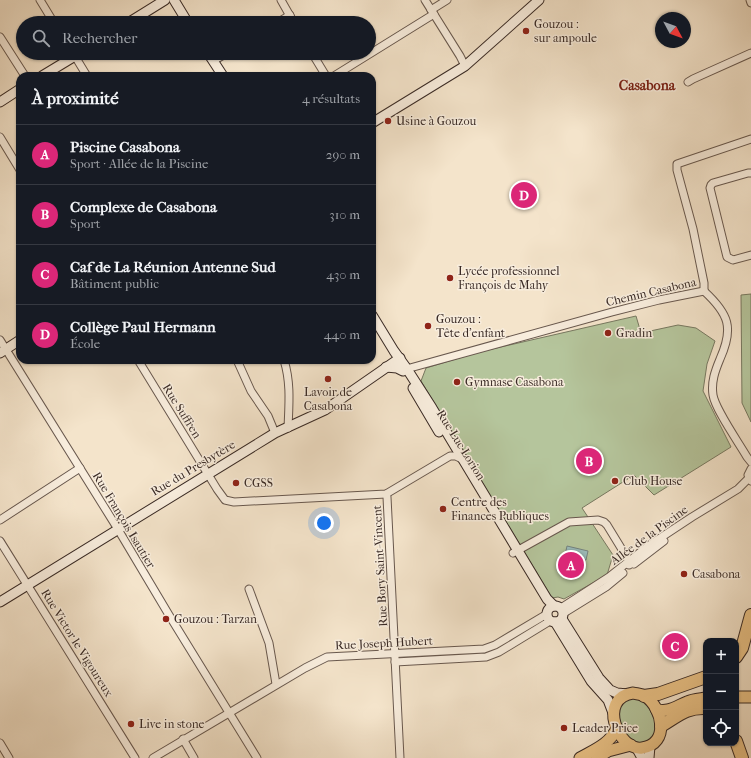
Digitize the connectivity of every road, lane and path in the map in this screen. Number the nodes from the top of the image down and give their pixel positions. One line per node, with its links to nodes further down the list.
1 (40, 0): 10 (street)
2 (165, 0): 11 (street)
3 (174, 0): 12 (street)
4 (281, 0): 9 (street)
5 (425, 0): 8 (street)
6 (447, 0): 8 (street)
7 (539, 0): 21 (street)
8 (433, 12): 14 (street); 21 (street)
9 (290, 15)
10 (50, 16)
11 (139, 16)
12 (184, 16)
13 (0, 37): 22 (street)
14 (376, 49)
15 (751, 53): 28 (street)
16 (67, 60): 23 (street)
17 (79, 60): 24 (street)
18 (316, 60): 26 (street)
19 (359, 60): 27 (street)
20 (213, 61): 25 (street)
21 (465, 66): 31 (street)
22 (22, 72)
23 (48, 72)
24 (85, 72)
25 (220, 72)
26 (324, 72)
27 (340, 72)
28 (688, 82)
29 (16, 92): 30 (street)
30 (0, 102)
31 (376, 121)
32 (0, 137): 34 (street)
33 (751, 139): 37 (street, Chemin Casabona)
34 (16, 163)
35 (751, 173): 36 (street)
36 (751, 255)
37 (704, 291): 47 (street, Chemin Casabona); 51 (street)
38 (376, 322): 42 (street, Rue Luc Lorion)
39 (0, 340): 41 (street, Rue François Isautier)
40 (16, 343): 41 (street)
41 (3, 351): 52 (street, Rue François Isautier)
42 (397, 356): 46 (street, Rue du Presbytère); 47 (street, Rue Luc Lorion)
43 (140, 364): 54 (street, Rue Suffren)
44 (239, 364): 49 (street)
45 (285, 364): 48 (street)
46 (386, 367): 47 (street); 48 (street, Rue du Presbytère)
47 (405, 370): 50 (street, Rue Luc Lorion)
48 (288, 428): 49 (street, Rue du Presbytère)
49 (275, 433): 54 (street, Rue du Presbytère)
50 (458, 457): 56 (street); 60 (street, Rue Luc Lorion)
51 (749, 459): 53 (street)
52 (80, 468): 57 (street); 58 (street, Rue François Isautier)
53 (750, 469): 55 (street)
54 (208, 473): 56 (street, Rue Suffren); 58 (street, Rue du Presbytère)
55 (750, 481): 61 (street, Allée de la Piscine); 62 (street, Allée de la Piscine)
56 (386, 494): 69 (street, Rue Bory Saint-Vincent)
57 (0, 520)
58 (117, 529): 63 (street, Rue du Presbytère); 81 (street, Rue François Isautier)
59 (0, 541): 63 (street, Rue Victor le Vigoureux)
60 (516, 552): 61 (street); 66 (street, Rue Luc Lorion)
61 (629, 561): 62 (street); 66 (street, Allée de la Piscine)
62 (626, 570): 66 (street, Allée de la Piscine)
63 (28, 585): 65 (street, Rue du Presbytère); 91 (street, Rue Victor le Vigoureux)
64 (249, 589): 72 (street)
65 (0, 602)
66 (555, 614): 69 (street, Rue Joseph Hubert); 70 (street, Rue Joseph Hubert); 73 (street, Rue Luc Lorion); 82 (street, Rue Luc Lorion)
67 (751, 615): 68 (highway)
68 (739, 652)
69 (395, 654): 70 (street, Rue Bory Saint-Vincent); 72 (street, Rue Joseph Hubert)
70 (395, 662): 95 (street, Rue Bory Saint-Vincent)
71 (703, 678): 74 (highway)
72 (276, 684): 81 (street, Rue Joseph Hubert)
73 (628, 694): 74 (main road); 82 (main road)
74 (644, 696): 80 (main road)
75 (739, 697): 76 (main road)
76 (751, 697)
77 (703, 698): 78 (main road)
78 (681, 705): 80 (main road); 83 (main road)
79 (703, 708): 83 (highway)
80 (656, 709): 83 (main road)
81 (228, 712): 85 (street, Rue Joseph Hubert); 94 (street, Rue François Isautier)
82 (613, 713): 84 (main road)
83 (661, 726): 88 (main road)
84 (617, 728): 87 (main road); 96 (main road)
85 (183, 740): 92 (street, Rue Joseph Hubert); 93 (street)
86 (0, 743): 90 (street)
87 (633, 746): 88 (main road); 97 (main road); 98 (street)
88 (650, 746): 99 (street)
89 (738, 746): 100 (highway)
90 (9, 758)
91 (135, 758)
92 (153, 758)
93 (194, 758)
94 (257, 758)
95 (400, 758)
96 (580, 758)
97 (597, 758)
98 (642, 758)
99 (649, 758)
100 (742, 758)

